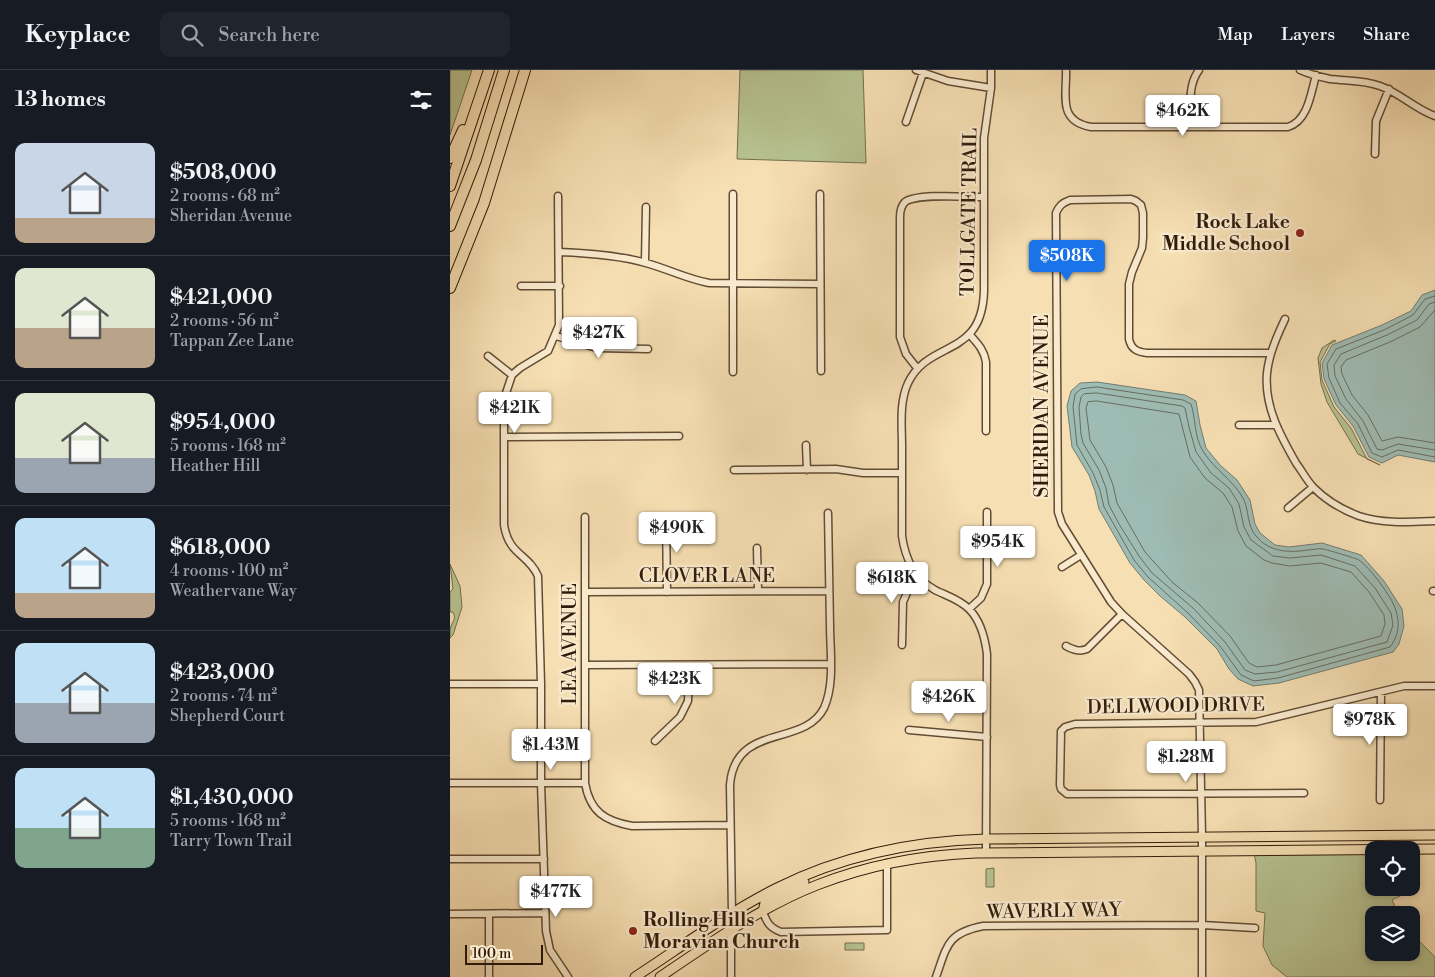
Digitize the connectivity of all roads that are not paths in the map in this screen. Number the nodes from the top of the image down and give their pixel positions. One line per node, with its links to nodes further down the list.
1 (485, 70): 18 (highway)
2 (489, 70): 19 (highway)
3 (504, 70): 25 (highway)
4 (525, 70): 32 (highway)
5 (916, 70): 10 (street)
6 (991, 70): 12 (street, TOLLGATE TRAIL)
7 (1066, 70): 16 (street)
8 (1199, 70): 16 (street)
9 (1300, 70): 11 (street)
10 (923, 73): 12 (street); 15 (street)
11 (1316, 75): 13 (street); 16 (street)
12 (991, 88): 23 (street, TOLLGATE TRAIL)
13 (1389, 89): 14 (street); 17 (street)
14 (1435, 116)
15 (906, 122)
16 (1191, 127)
17 (1375, 154)
18 (450, 158)
19 (450, 186)
20 (733, 194): 28 (street)
21 (820, 194): 29 (street)
22 (558, 196): 26 (street)
23 (984, 197): 34 (street, TOLLGATE TRAIL); 39 (street)
24 (646, 207): 27 (street)
25 (450, 226)
26 (559, 252): 27 (street); 31 (street)
27 (646, 262): 28 (street)
28 (733, 284): 29 (street); 41 (street)
29 (820, 284): 40 (street)
30 (521, 286): 31 (street)
31 (560, 286): 35 (street)
32 (450, 288)
33 (1285, 319): 37 (street)
34 (970, 335): 39 (street); 45 (street)
35 (556, 336): 36 (street); 42 (street)
36 (648, 349)
37 (1271, 354): 44 (street); 60 (street, SHERIDAN AVENUE)
38 (488, 356): 42 (street)
39 (917, 368): 51 (street)
40 (822, 371)
41 (733, 372)
42 (512, 375): 47 (street)
43 (1240, 425): 44 (street)
44 (1275, 425): 52 (street)
45 (986, 431)
46 (679, 436): 47 (street)
47 (504, 437): 75 (street)
48 (806, 445): 50 (street)
49 (734, 470): 50 (street)
50 (807, 470): 51 (street)
51 (902, 473): 62 (street)
52 (1313, 487): 53 (street); 58 (street)
53 (1288, 508)
54 (987, 512): 67 (street)
55 (828, 514): 64 (street)
56 (585, 517): 65 (street, LEA AVENUE)
57 (666, 517): 66 (street)
58 (1435, 522)
59 (757, 548): 63 (street)
60 (1081, 555): 61 (street); 68 (street, SHERIDAN AVENUE)
61 (1062, 566)
62 (919, 577): 67 (street); 69 (street)
63 (758, 591): 64 (street, CLOVER LANE); 66 (street, CLOVER LANE)
64 (829, 591): 71 (street)
65 (585, 592): 66 (street, CLOVER LANE); 73 (street, LEA AVENUE)
66 (667, 592)
67 (969, 609): 80 (street)
68 (1122, 614): 70 (street); 78 (street, SHERIDAN AVENUE)
69 (902, 645)
70 (1066, 646)
71 (830, 664): 72 (street); 88 (street)
72 (689, 665): 73 (street); 81 (street)
73 (585, 666): 84 (street, LEA AVENUE)
74 (450, 684): 75 (street)
75 (541, 684): 83 (street)
76 (1435, 686): 77 (street, DELLWOOD DRIVE)
77 (1381, 692): 78 (street, DELLWOOD DRIVE); 87 (street)
78 (1200, 723): 86 (street, SHERIDAN AVENUE); 86 (street, DELLWOOD DRIVE)
79 (909, 730): 80 (street)
80 (987, 737): 91 (street)
81 (655, 741)
82 (450, 783): 83 (street)
83 (541, 783): 84 (street); 95 (street)
84 (585, 783): 88 (street, LEA AVENUE)
85 (1304, 793): 86 (street)
86 (1201, 794): 90 (street, SHERIDAN AVENUE)
87 (1380, 800)
88 (730, 825): 103 (street)
89 (1435, 835): 90 (main road)
90 (1202, 837): 91 (main road); 93 (street, SHERIDAN AVENUE)
91 (986, 839): 94 (street); 98 (main road)
92 (1435, 849): 93 (main road)
93 (1202, 851): 94 (main road); 104 (street, SHERIDAN AVENUE)
94 (986, 852): 97 (main road)
95 (544, 859): 96 (street); 100 (street)
96 (450, 860)
97 (887, 863): 99 (main road); 99 (street)
98 (812, 872): 99 (main road); 103 (main road)
99 (763, 912): 106 (main road)
100 (545, 913): 102 (street); 109 (street)
101 (450, 914): 102 (street)
102 (490, 914): 108 (street)
103 (732, 914): 107 (main road); 110 (main road)
104 (1202, 925): 105 (street, WAVERLY WAY); 113 (street, WAVERLY WAY); 114 (street, SHERIDAN AVENUE)
105 (1255, 928)
106 (731, 931): 107 (main road); 112 (street)
107 (695, 953): 111 (main road)
108 (489, 977)
109 (568, 977)
110 (635, 977)
111 (660, 977)
112 (731, 977)
113 (936, 977)
114 (1202, 977)

